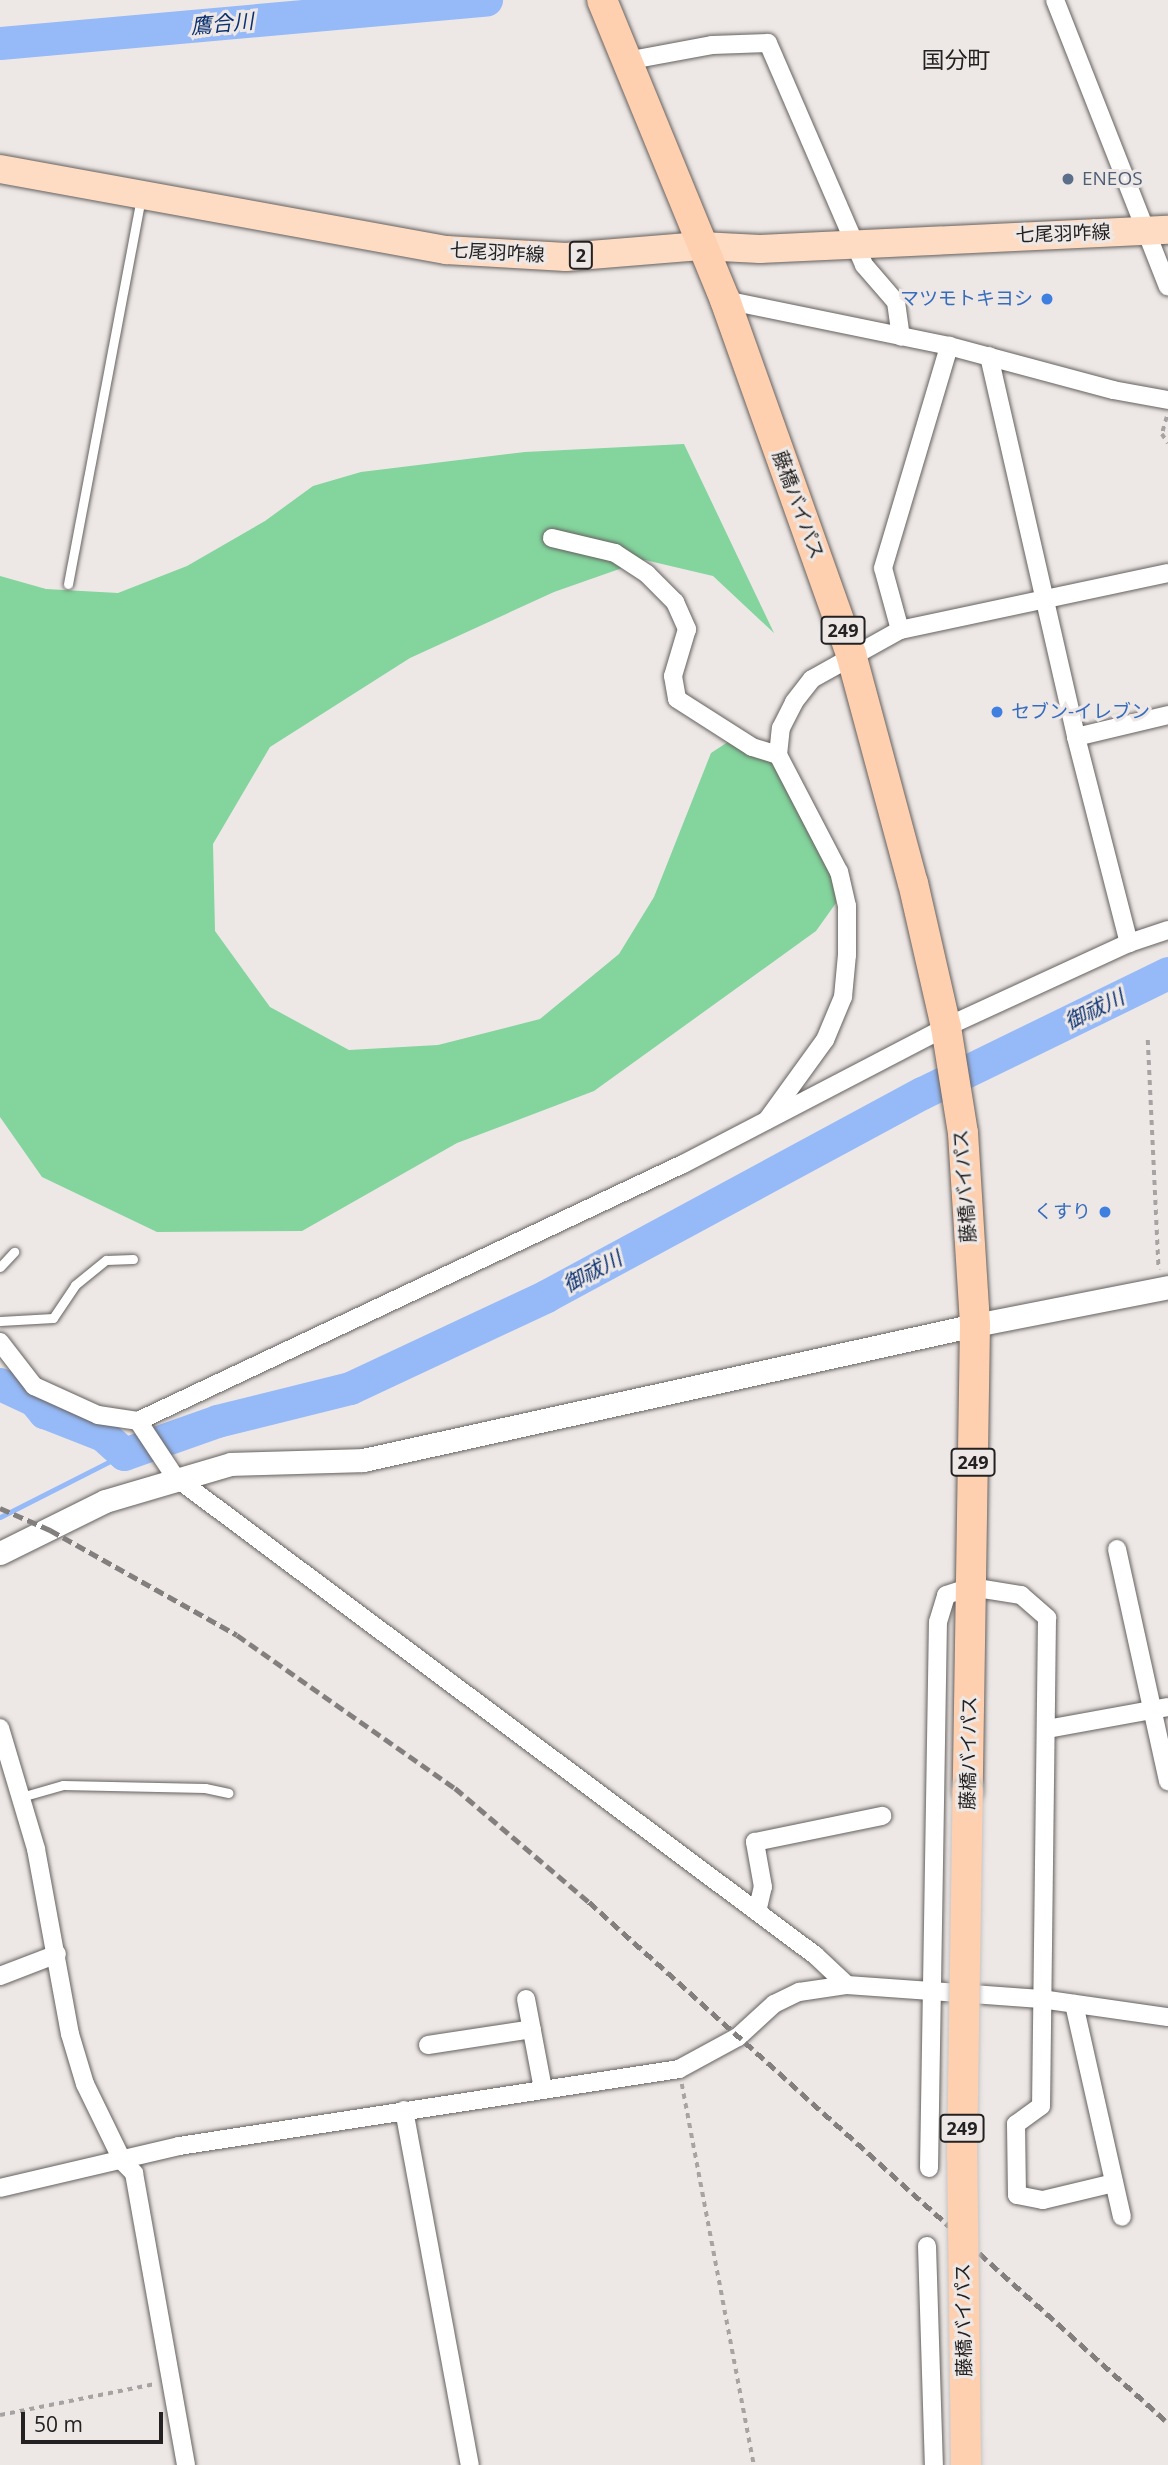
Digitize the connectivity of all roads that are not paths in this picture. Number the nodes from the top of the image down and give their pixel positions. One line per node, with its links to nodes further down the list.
1 (602, 0): 3 (highway, 藤橋バイパス / 249)
2 (1055, 0): 6 (street)
3 (622, 51): 7 (street); 8 (highway, 藤橋バイパス / 249)
4 (0, 169): 5 (main road, 七尾羽咋線 / 2)
5 (142, 193): 8 (main road, 七尾羽咋線 / 2); 17 (lane)
6 (1157, 230): 7 (main road, 七尾羽咋線 / 2); 9 (street)
7 (855, 245): 8 (main road, 七尾羽咋線 / 2); 11 (street)
8 (701, 246): 10 (highway, 藤橋バイパス / 249)
9 (1168, 287)
10 (725, 300): 11 (street); 20 (highway, 藤橋バイパス / 249)
11 (901, 337): 12 (street)
12 (949, 346): 13 (street); 19 (street)
13 (989, 356): 14 (street); 18 (street)
14 (1168, 400)
15 (552, 538): 23 (street)
16 (1168, 573): 18 (street)
17 (68, 584)
18 (1045, 601): 19 (street); 22 (street)
19 (900, 630): 20 (street)
20 (851, 654): 23 (street); 26 (highway, 藤橋バイパス / 249)
21 (1168, 715): 22 (street)
22 (1076, 737): 25 (street)
23 (778, 755): 27 (street)
24 (1168, 930): 25 (street)
25 (1129, 943): 26 (street)
26 (947, 1034): 27 (street); 33 (highway, 藤橋バイパス / 249)
27 (765, 1123): 35 (street)
28 (14, 1252): 30 (lane)
29 (133, 1259): 32 (lane)
30 (0, 1267)
31 (1164, 1288): 33 (street)
32 (0, 1321)
33 (975, 1325): 36 (street); 39 (highway, 藤橋バイパス / 249)
34 (0, 1342): 35 (street)
35 (142, 1425): 36 (street)
36 (175, 1477): 38 (street); 47 (street)
37 (1116, 1549): 40 (street)
38 (0, 1553)
39 (971, 1587): 41 (street); 51 (street); 69 (highway, 藤橋バイパス / 249, bridge)
40 (1160, 1709): 41 (street); 43 (street)
41 (1047, 1729): 53 (street)
42 (1, 1735): 45 (street)
43 (1168, 1781)
44 (228, 1793): 45 (lane)
45 (21, 1797): 48 (street)
46 (882, 1816): 47 (street)
47 (757, 1912): 50 (street)
48 (57, 1954): 49 (street); 60 (street)
49 (0, 1976)
50 (847, 1985): 51 (street); 58 (street)
51 (931, 1991): 53 (street); 61 (street)
52 (526, 1999): 56 (street)
53 (1041, 1999): 54 (street); 62 (street)
54 (1074, 2004): 55 (street); 62 (street)
55 (1168, 2017)
56 (532, 2029): 57 (street); 58 (street)
57 (428, 2045)
58 (544, 2089): 59 (street)
59 (404, 2110): 60 (street); 67 (street)
60 (123, 2162): 63 (street); 66 (street)
61 (929, 2168)
62 (1114, 2183): 64 (street)
63 (0, 2188)
64 (1122, 2217)
65 (928, 2246): 68 (street)
66 (186, 2465)
67 (470, 2465)
68 (934, 2465)
69 (965, 2465)

